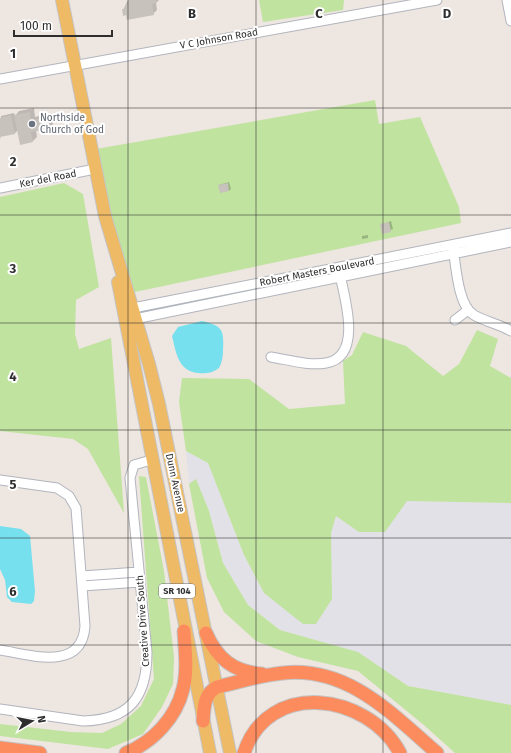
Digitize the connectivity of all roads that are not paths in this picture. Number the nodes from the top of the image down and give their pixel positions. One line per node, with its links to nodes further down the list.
1 (62, 0): 5 (main road, Dunn Avenue / SR 104)
2 (437, 0): 5 (street, V C Johnson Road)
3 (506, 0): 4 (street)
4 (511, 21)
5 (75, 64): 6 (street, V C Johnson Road); 7 (main road, Dunn Avenue / SR 104)
6 (0, 79)
7 (95, 170): 8 (street, Ker del Road); 14 (main road, Dunn Avenue / SR 104)
8 (0, 188)
9 (511, 233): 11 (street, Robert Masters Boulevard)
10 (511, 242): 11 (street, Robert Masters Boulevard)
11 (453, 249): 12 (street, Robert Masters Boulevard); 13 (street)
12 (339, 272): 14 (street, Robert Masters Boulevard); 17 (street)
13 (468, 310): 15 (street); 16 (street)
14 (129, 315): 18 (main road, Dunn Avenue / SR 104); 19 (main road, Dunn Avenue / SR 104)
15 (455, 320)
16 (511, 332)
17 (271, 357)
18 (147, 437): 19 (main road); 20 (main road, Dunn Avenue / SR 104)
19 (170, 458): 22 (main road, Dunn Avenue / SR 104)
20 (151, 460): 22 (main road); 23 (street, Creative Drive South); 27 (main road, Dunn Avenue / SR 104)
21 (0, 480): 24 (street)
22 (176, 488): 28 (main road, Dunn Avenue / SR 104)
23 (139, 572): 24 (street); 25 (street, Creative Drive South)
24 (82, 576): 26 (street)
25 (140, 582): 26 (street); 32 (street, Creative Drive South)
26 (82, 586): 29 (street)
27 (184, 631): 33 (main road, Dunn Avenue / SR 104); 36 (highway)
28 (206, 633): 30 (highway); 31 (main road, Dunn Avenue / SR 104)
29 (0, 650)
30 (267, 675): 31 (highway); 41 (highway)
31 (217, 687): 33 (highway); 38 (main road, Dunn Avenue / SR 104)
32 (0, 709)
33 (203, 721): 37 (main road, Dunn Avenue / SR 104)
34 (0, 748): 35 (highway)
35 (40, 753)
36 (126, 753)
37 (210, 753)
38 (230, 753)
39 (244, 753): 40 (highway)
40 (400, 753)
41 (437, 753)

